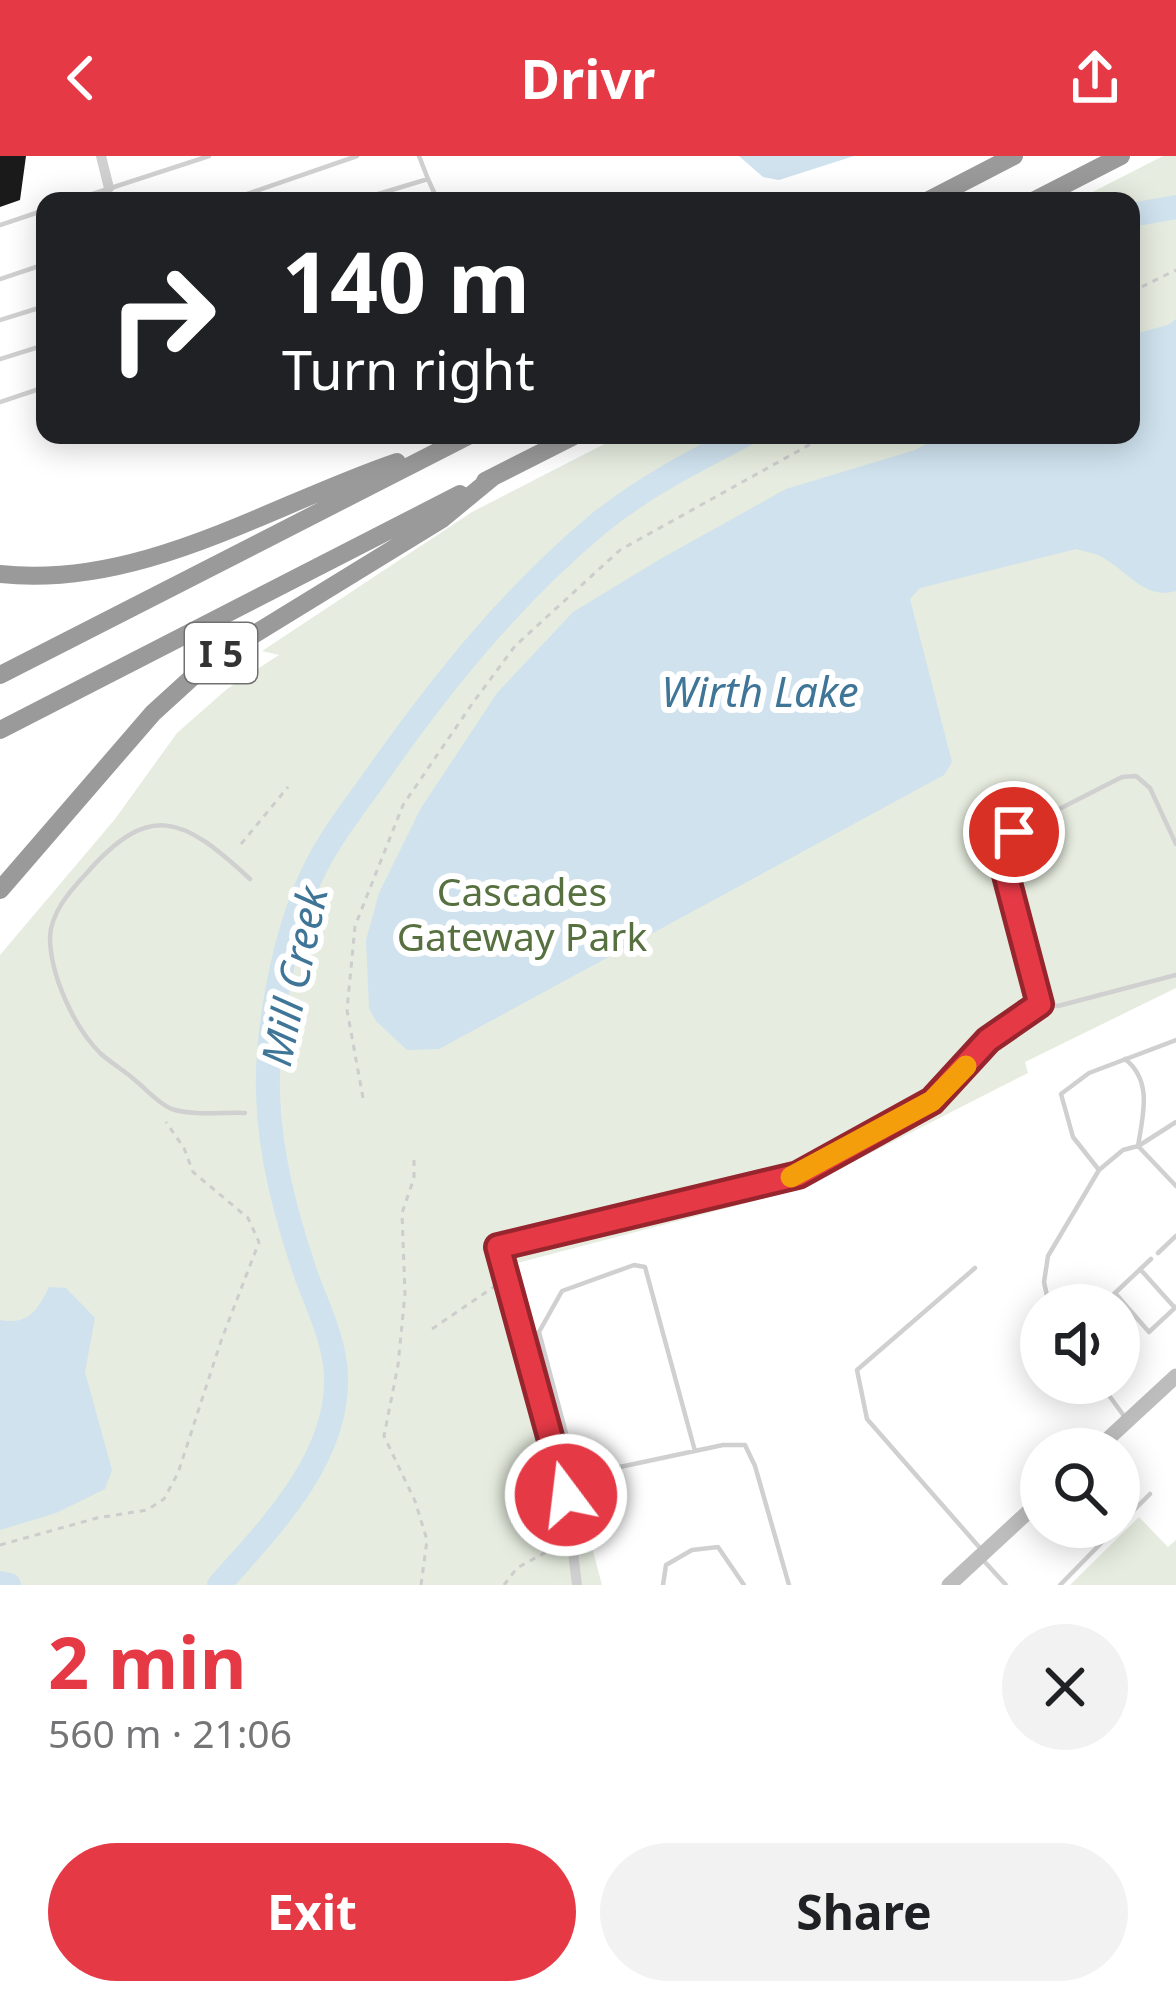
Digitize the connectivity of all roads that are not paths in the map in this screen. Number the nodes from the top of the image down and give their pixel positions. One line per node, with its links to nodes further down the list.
1 (101, 156): 8 (street)
2 (209, 156): 9 (lane)
3 (357, 156): 10 (lane)
4 (419, 156): 7 (lane)
5 (1014, 156): 13 (highway)
6 (1121, 156): 14 (highway)
7 (428, 178): 11 (lane); 12 (lane)
8 (108, 192)
9 (117, 192)
10 (253, 192)
11 (384, 192)
12 (434, 192)
13 (944, 192)
14 (1051, 192)
15 (36, 213): 16 (lane)
16 (0, 225)
17 (36, 267): 18 (lane)
18 (0, 279)
19 (36, 309): 20 (lane)
20 (0, 320)
21 (36, 348): 22 (lane)
22 (0, 359)
23 (36, 390): 24 (lane)
24 (0, 402)
25 (447, 444): 29 (highway)
26 (452, 444): 30 (highway, I 5)
27 (558, 444): 28 (highway, I 5)
28 (493, 477): 31 (highway, I 5); 34 (highway, I 5)
29 (0, 574)
30 (0, 675)
31 (0, 730)
32 (1176, 844): 36 (lane)
33 (250, 879): 39 (lane)
34 (0, 890)
35 (1176, 975): 36 (lane)
36 (1040, 1004): 43 (lane)
37 (1176, 1040): 38 (lane)
38 (1125, 1059): 41 (lane); 42 (lane)
39 (245, 1113)
40 (1176, 1122): 41 (lane)
41 (1138, 1146): 42 (lane); 44 (lane)
42 (1099, 1170): 50 (lane)
43 (798, 1175): 64 (street)
44 (1176, 1186)
45 (1174, 1241): 46 (lane)
46 (1158, 1253)
47 (1151, 1259): 49 (lane)
48 (975, 1268): 63 (lane)
49 (1140, 1269): 51 (lane); 52 (lane)
50 (1044, 1284)
51 (1124, 1284)
52 (1175, 1308): 53 (lane)
53 (1140, 1322)
54 (1176, 1376): 56 (main road)
55 (1115, 1404): 56 (lane)
56 (1128, 1421): 57 (main road)
57 (1120, 1428)
58 (695, 1451): 58 (lane); 67 (lane)
59 (1150, 1494): 60 (lane)
60 (1140, 1504)
61 (1020, 1520): 63 (main road)
62 (1096, 1548): 70 (lane)
63 (982, 1555): 68 (main road); 69 (lane)
64 (577, 1585)
65 (662, 1585): 66 (lane)
66 (744, 1585)
67 (789, 1585)
68 (949, 1585)
69 (1006, 1585)
70 (1060, 1585)

